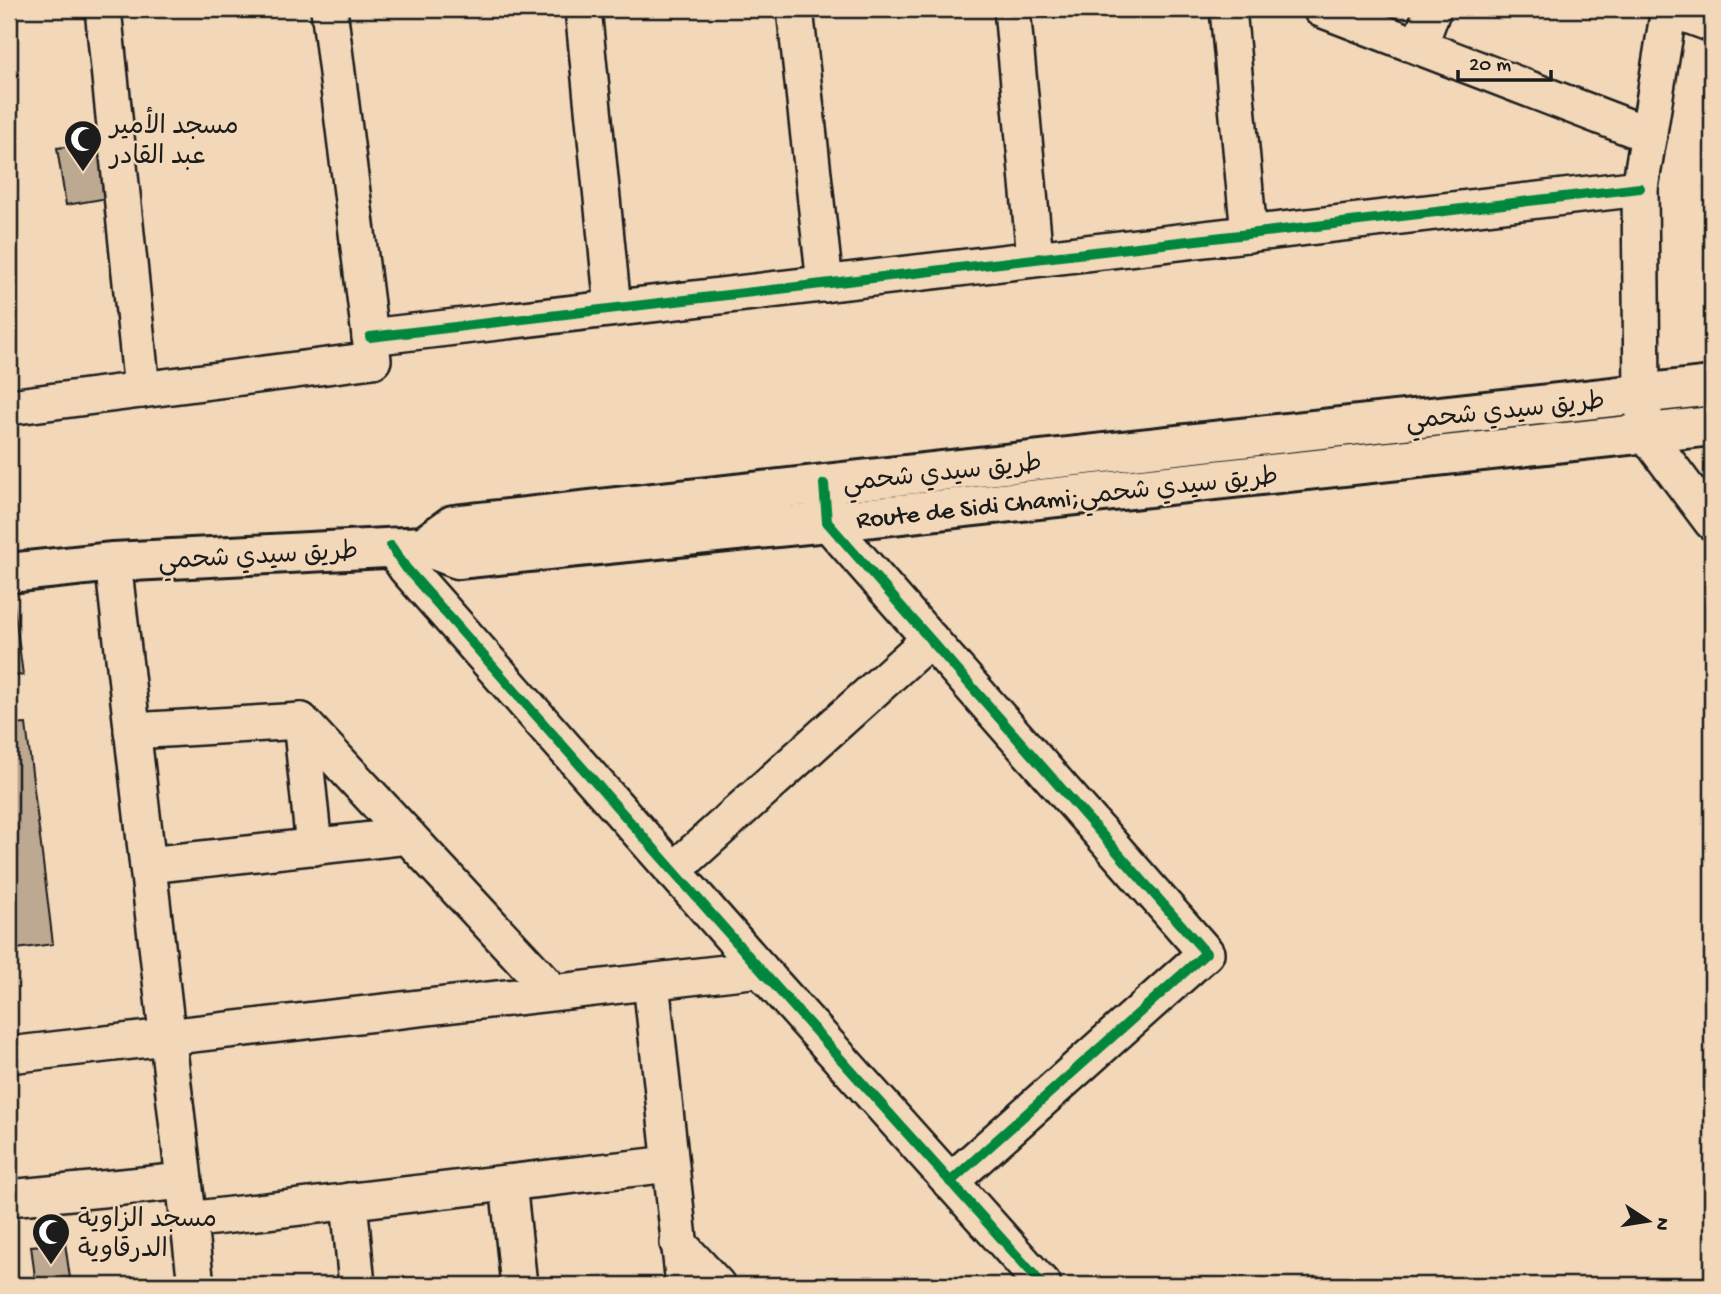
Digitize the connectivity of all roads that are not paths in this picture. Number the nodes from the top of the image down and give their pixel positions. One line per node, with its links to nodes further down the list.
1 (103, 9): 20 (street)
2 (329, 9): 18 (street)
3 (583, 9): 17 (street)
4 (795, 9): 16 (street)
5 (1012, 9): 15 (street)
6 (1228, 9): 14 (street)
7 (1321, 9): 11 (street)
8 (1433, 9): 11 (street)
9 (1670, 9): 10 (street); 12 (street)
10 (1712, 24)
11 (1419, 46): 12 (street)
12 (1649, 135): 13 (street)
13 (1640, 188): 14 (street); 21 (street)
14 (1249, 233): 15 (street)
15 (1035, 258): 16 (street)
16 (825, 284): 17 (street)
17 (612, 308): 18 (street)
18 (370, 337): 20 (street)
19 (1712, 386): 21 (main road, طريق سيدي شحمي)
20 (142, 390): 22 (street)
21 (1642, 393): 24 (street); 25 (main road, طريق سيدي شحمي)
22 (9, 407)
23 (1712, 426): 24 (main road, Route de Sidi Chami;طريق سيدي شحمي)
24 (1646, 434): 26 (main road, Route de Sidi Chami;طريق سيدي شحمي); 27 (street)
25 (824, 484): 26 (street); 28 (main road, طريق سيدي شحمي)
26 (827, 522): 28 (main road, Route de Sidi Chami;طريق سيدي شحمي); 31 (street)
27 (1712, 522)
28 (407, 546): 29 (main road, طريق سيدي شحمي); 37 (street)
29 (113, 562): 30 (main road, طريق سيدي شحمي); 33 (street)
30 (9, 573)
31 (930, 639): 37 (street); 45 (street)
32 (301, 721): 33 (street); 34 (street); 35 (street)
33 (132, 731): 36 (street)
34 (408, 836): 35 (street); 40 (street)
35 (314, 847): 36 (street)
36 (148, 865): 41 (street)
37 (673, 870): 38 (street)
38 (760, 969): 39 (street); 45 (street)
39 (651, 982): 40 (street); 43 (street)
40 (553, 992): 41 (street)
41 (167, 1037): 42 (street); 44 (street)
42 (9, 1055)
43 (670, 1164): 46 (street); 50 (street)
44 (184, 1181): 47 (street); 49 (street)
45 (950, 1182): 56 (street)
46 (508, 1183): 48 (street); 53 (street)
47 (9, 1198)
48 (349, 1202): 49 (street); 52 (street)
49 (188, 1220): 51 (street)
50 (678, 1243): 54 (street); 55 (street)
51 (195, 1285)
52 (357, 1285)
53 (519, 1285)
54 (684, 1285)
55 (717, 1285)
56 (1043, 1285)

